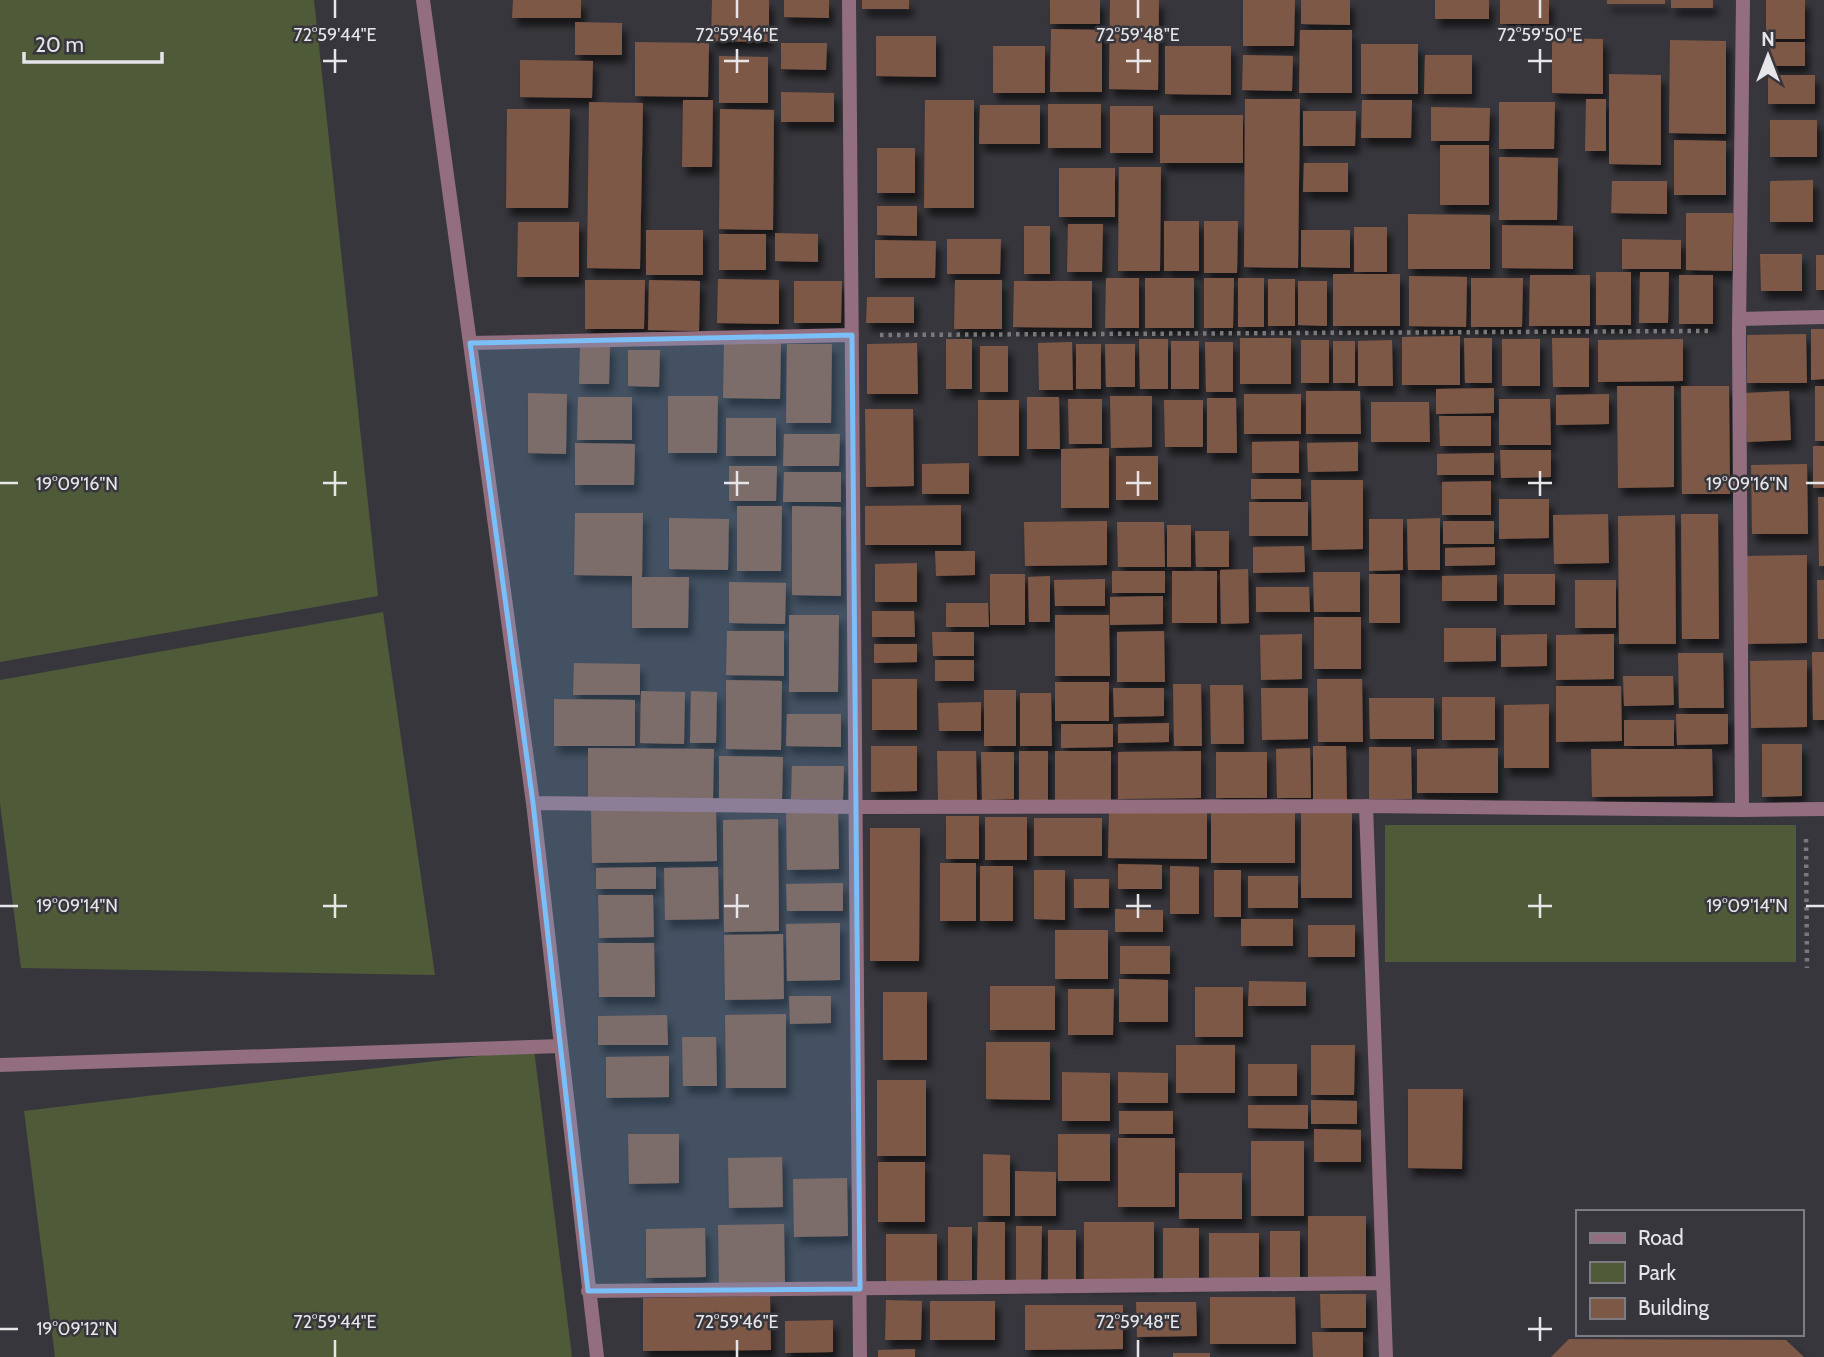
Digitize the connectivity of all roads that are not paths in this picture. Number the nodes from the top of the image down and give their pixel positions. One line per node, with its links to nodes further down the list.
1 (423, 0): 7 (street)
2 (849, 0): 6 (street)
3 (1743, 0): 5 (street)
4 (1824, 317): 5 (street)
5 (1739, 325): 12 (street)
6 (852, 335): 7 (street); 10 (street)
7 (470, 343): 8 (street)
8 (533, 803): 10 (street); 13 (street)
9 (1366, 806): 10 (street); 12 (street); 15 (street)
10 (855, 807): 16 (street)
11 (1824, 809): 12 (street)
12 (1742, 810)
13 (561, 1046): 14 (street); 17 (street)
14 (0, 1065)
15 (1383, 1283): 16 (street); 20 (street)
16 (859, 1290): 17 (street); 19 (street)
17 (588, 1291): 18 (street)
18 (597, 1357)
19 (860, 1357)
20 (1386, 1357)

